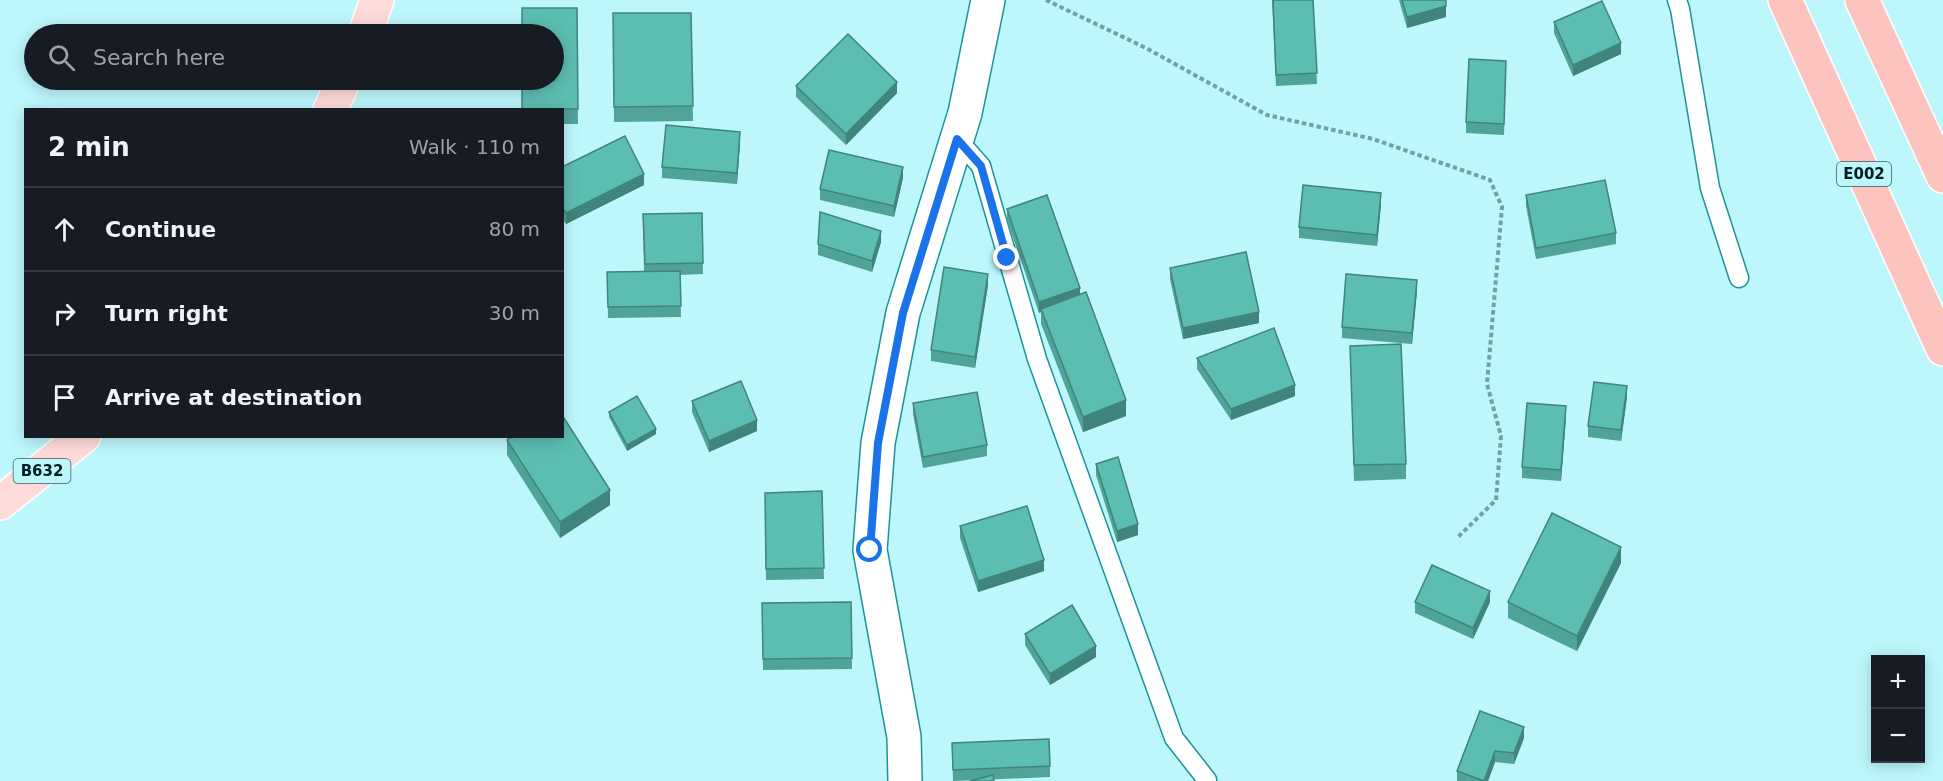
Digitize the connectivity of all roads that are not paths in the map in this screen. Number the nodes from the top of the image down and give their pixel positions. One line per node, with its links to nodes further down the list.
1 (377, 0): 6 (main road)
2 (988, 0): 9 (street)
3 (1677, 0): 11 (lane)
4 (1785, 0): 12 (highway, E002)
5 (1862, 0): 10 (highway)
6 (369, 24)
7 (339, 90): 8 (main road)
8 (331, 108)
9 (957, 139): 15 (lane); 16 (street)
10 (1943, 176)
11 (1739, 278)
12 (1943, 349)
13 (81, 438): 14 (main road, B632)
14 (0, 503)
15 (1207, 780)
16 (905, 781)

